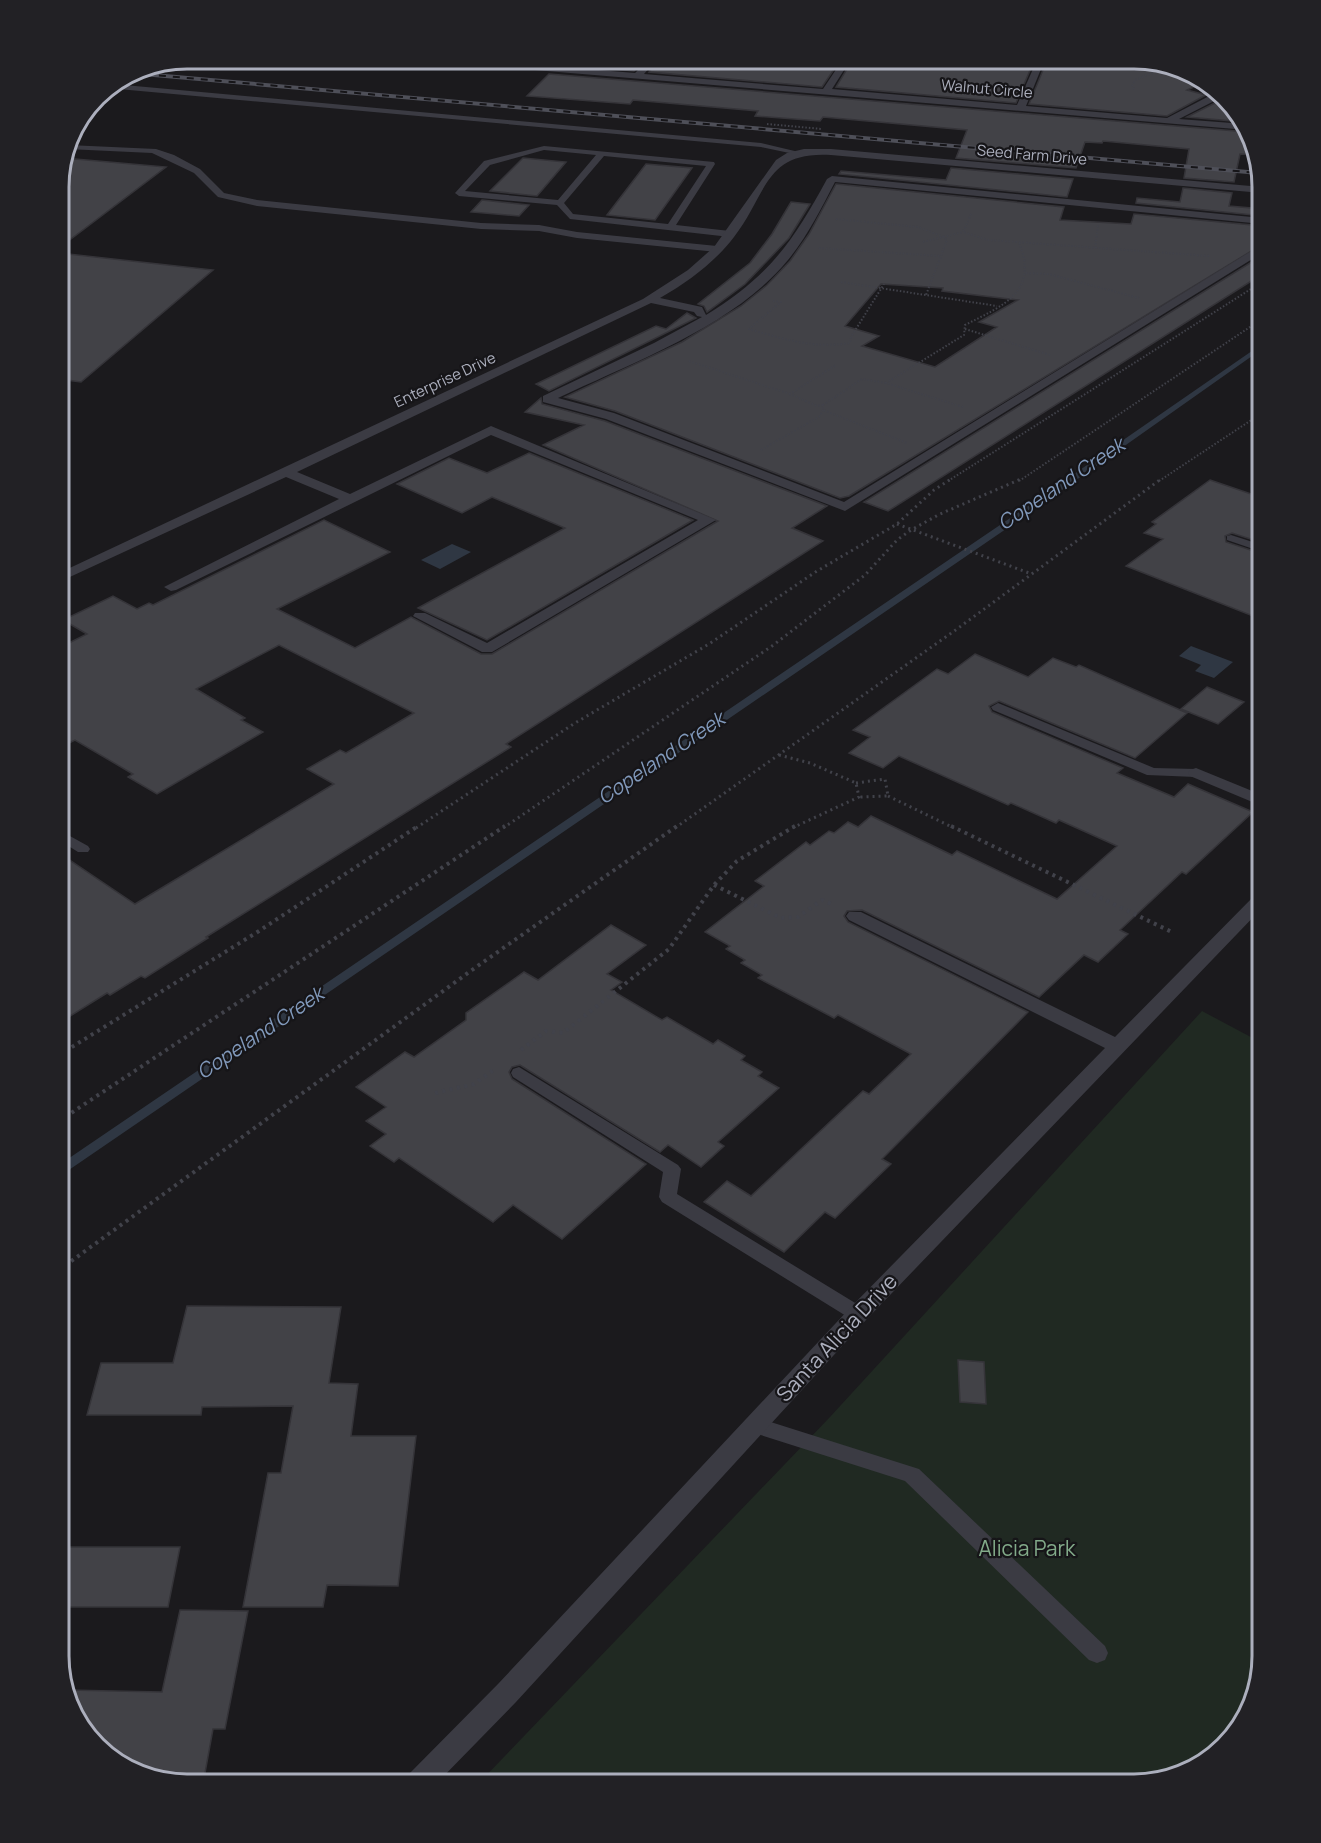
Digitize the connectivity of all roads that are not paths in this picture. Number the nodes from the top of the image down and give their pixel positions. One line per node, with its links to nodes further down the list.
1 (568, 69): 5 (street, Walnut Circle)
2 (644, 69): 5 (street)
3 (840, 69): 7 (street)
4 (1037, 69): 9 (street)
5 (638, 75): 7 (street, Walnut Circle)
6 (124, 87): 14 (lane)
7 (826, 91): 9 (street, Walnut Circle)
8 (1211, 98): 10 (street)
9 (1021, 107): 10 (street, Walnut Circle)
10 (1168, 120): 11 (street, Walnut Circle)
11 (1235, 126)
12 (76, 148): 21 (lane)
13 (602, 153): 17 (lane); 17 (lane); 19 (lane)
14 (799, 153): 16 (street, Seed Farm Drive); 20 (street, Enterprise Drive)
15 (1252, 190): 16 (street, Seed Farm Drive)
16 (1102, 192): 18 (street); 24 (street)
17 (560, 203): 19 (lane)
18 (1252, 219)
19 (671, 226): 20 (lane)
20 (730, 234): 21 (street, Enterprise Drive)
21 (717, 249): 23 (street, Enterprise Drive)
22 (1252, 256): 24 (street)
23 (651, 300): 24 (street); 25 (street, Enterprise Drive)
24 (707, 315)
25 (288, 473): 26 (street); 29 (street, Enterprise Drive)
26 (350, 499): 30 (street); 31 (street)
27 (1231, 538): 28 (lane)
28 (1252, 545)
29 (69, 573)
30 (171, 587)
31 (420, 616)
32 (998, 707): 33 (lane)
33 (1196, 773): 34 (street)
34 (1252, 796)
35 (69, 840): 36 (lane)
36 (83, 849)
37 (1252, 909): 39 (street, Santa Alicia Drive)
38 (855, 916): 39 (street)
39 (1119, 1047): 41 (street, Santa Alicia Drive)
40 (519, 1073): 41 (lane)
41 (858, 1314): 42 (street, Santa Alicia Drive)
42 (755, 1425): 43 (lane); 44 (street, Santa Alicia Drive)
43 (1097, 1653)
44 (428, 1774)

